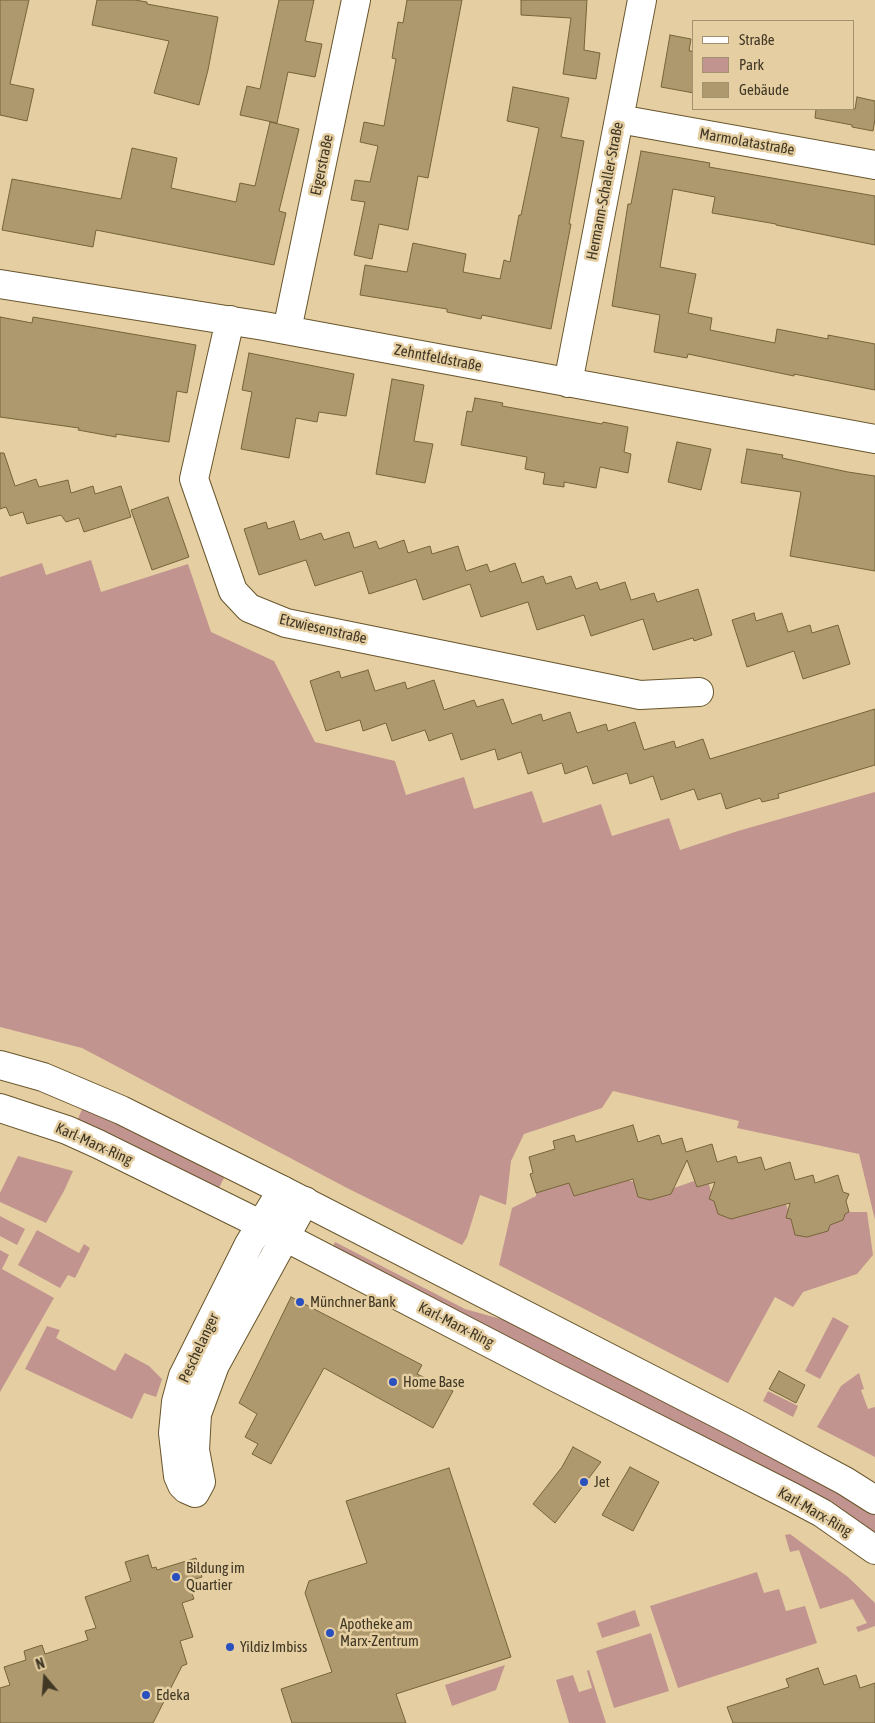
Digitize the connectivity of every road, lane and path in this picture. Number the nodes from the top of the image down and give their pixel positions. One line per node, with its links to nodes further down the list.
1 (356, 0): 7 (street, Eigerstraße)
2 (642, 0): 3 (street, Hermann-Schaller-Straße)
3 (619, 119): 4 (street, Marmolatastraße); 8 (street, Hermann-Schaller-Straße)
4 (875, 165)
5 (0, 284): 6 (street, Zehntfeldstraße)
6 (230, 320): 7 (street, Zehntfeldstraße); 10 (street, Etzwiesenstraße)
7 (287, 330): 8 (street, Zehntfeldstraße)
8 (568, 383): 9 (street, Zehntfeldstraße)
9 (875, 439)
10 (699, 692)
11 (0, 1065): 13 (street)
12 (0, 1108): 14 (street, Karl-Marx-Ring)
13 (293, 1196): 14 (street, Peschelanger); 15 (street, Peschelanger); 16 (street)
14 (260, 1224): 15 (street, Karl-Marx-Ring); 15 (street, Peschelanger)
15 (285, 1237): 17 (street, Karl-Marx-Ring)
16 (875, 1500)
17 (875, 1550)

